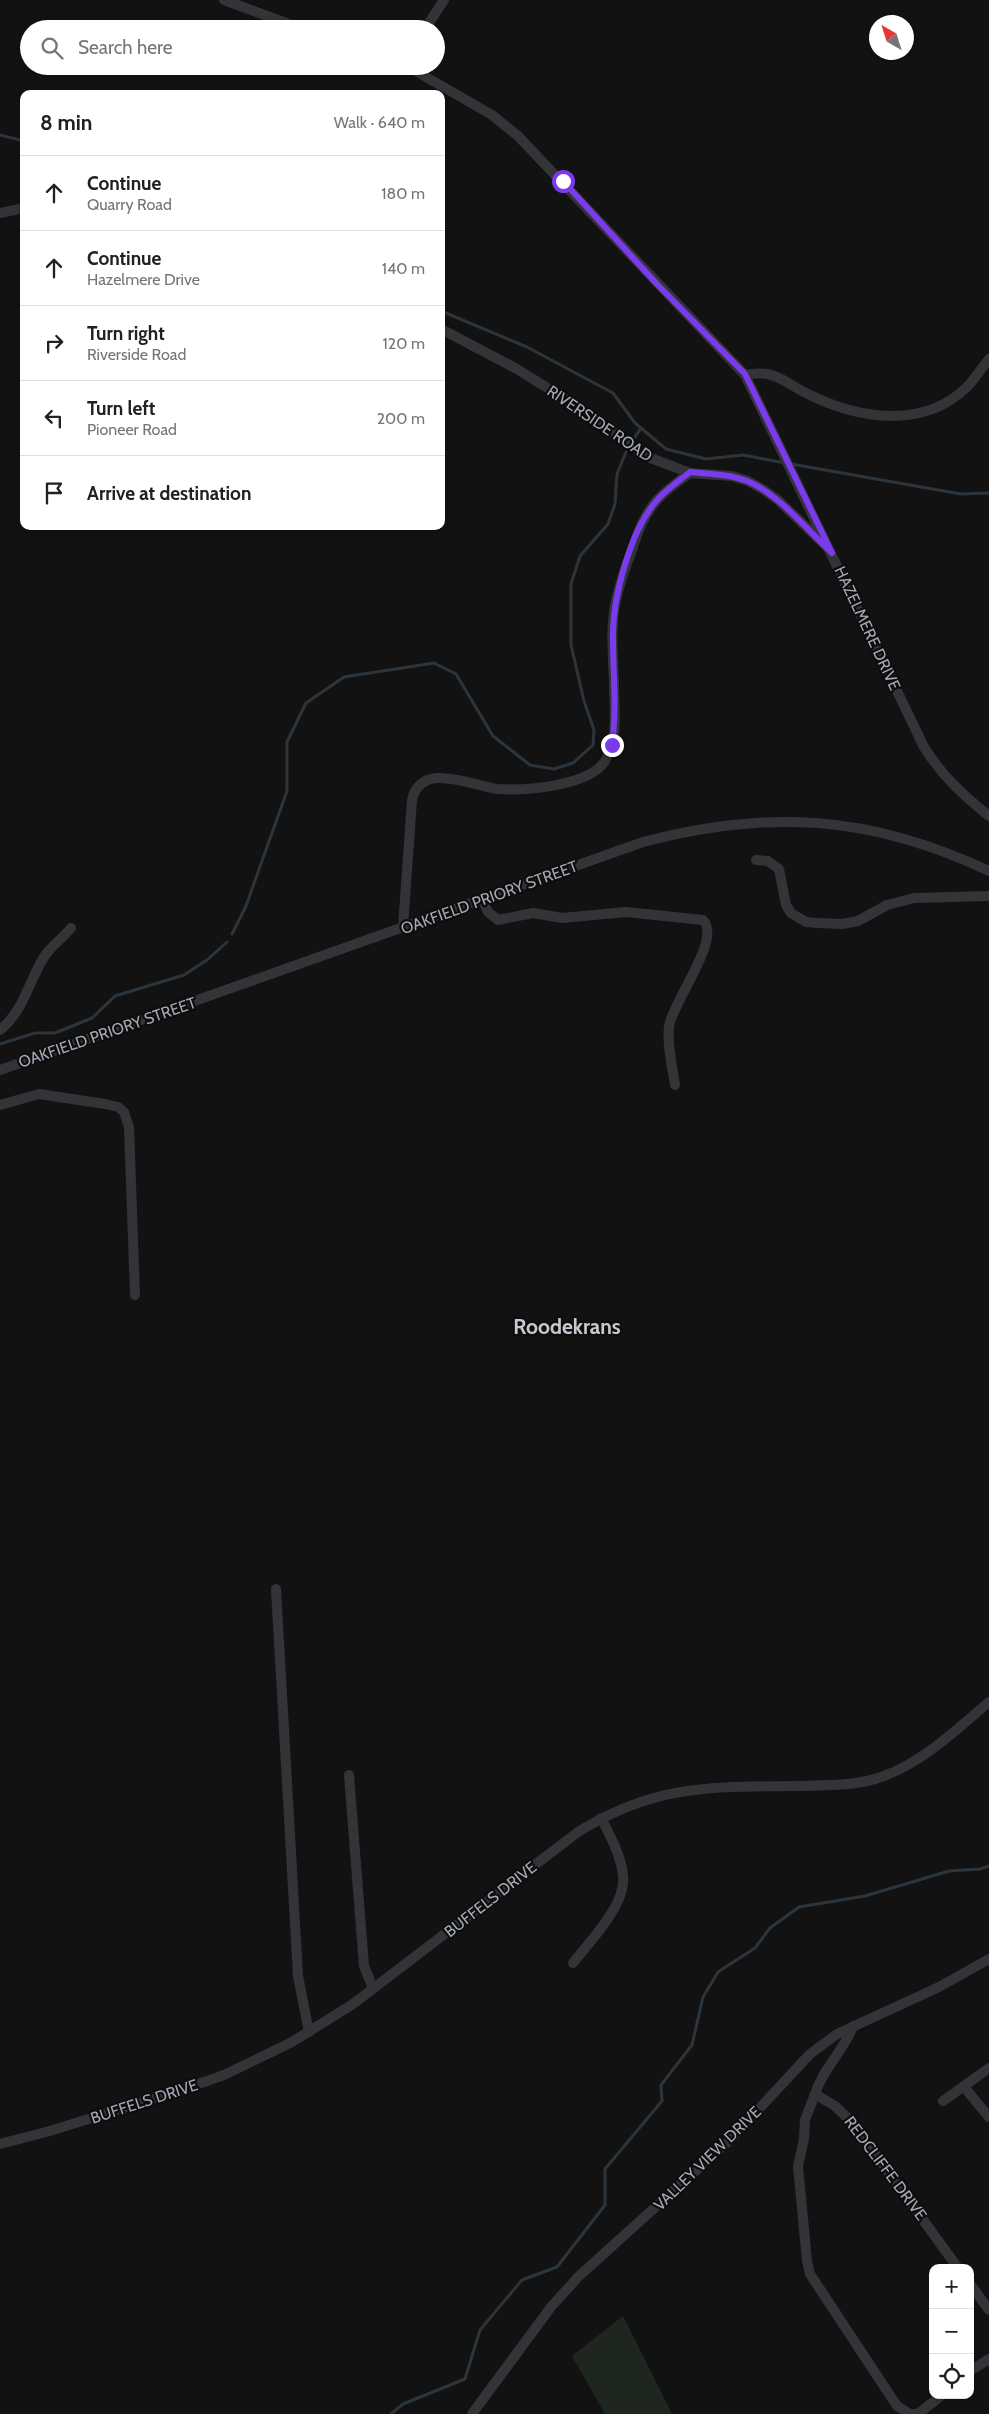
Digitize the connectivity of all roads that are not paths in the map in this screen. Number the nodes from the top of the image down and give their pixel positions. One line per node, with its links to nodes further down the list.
1 (224, 0): 3 (street)
2 (444, 0): 4 (street)
3 (278, 20)
4 (431, 20)
5 (423, 75): 10 (street, HAZELMERE DRIVE)
6 (20, 209): 7 (street)
7 (0, 212)
8 (445, 331): 11 (street, RIVERSIDE ROAD)
9 (989, 359): 10 (street)
10 (745, 374): 12 (street, HAZELMERE DRIVE)
11 (690, 472): 12 (street, RIVERSIDE ROAD); 18 (street)
12 (832, 553): 13 (street, HAZELMERE DRIVE)
13 (989, 816)
14 (756, 860): 16 (street)
15 (989, 871): 17 (street, OAKFIELD PRIORY STREET)
16 (989, 896)
17 (482, 899): 18 (street, OAKFIELD PRIORY STREET); 22 (street)
18 (403, 927): 21 (street, OAKFIELD PRIORY STREET)
19 (71, 928): 20 (street)
20 (0, 1030)
21 (0, 1070)
22 (675, 1084)
23 (0, 1105): 24 (street)
24 (135, 1295)
25 (276, 1589): 33 (street)
26 (989, 1702): 28 (street, BUFFELS DRIVE)
27 (350, 1775): 31 (street)
28 (601, 1818): 30 (street); 31 (street, BUFFELS DRIVE)
29 (989, 1959): 32 (street, VALLEY VIEW DRIVE)
30 (572, 1963)
31 (373, 1988): 33 (street, BUFFELS DRIVE)
32 (853, 2026): 36 (street); 46 (street, VALLEY VIEW DRIVE)
33 (309, 2032): 39 (street, BUFFELS DRIVE)
34 (989, 2068): 35 (street)
35 (964, 2087): 37 (street); 38 (street)
36 (815, 2094): 40 (street, REDCLIFFE DRIVE); 47 (street)
37 (943, 2101)
38 (989, 2118)
39 (0, 2144)
40 (955, 2264)
41 (974, 2289): 42 (street)
42 (989, 2310)
43 (989, 2358): 44 (street)
44 (974, 2368)
45 (937, 2399): 47 (street)
46 (472, 2414)
47 (911, 2414)

